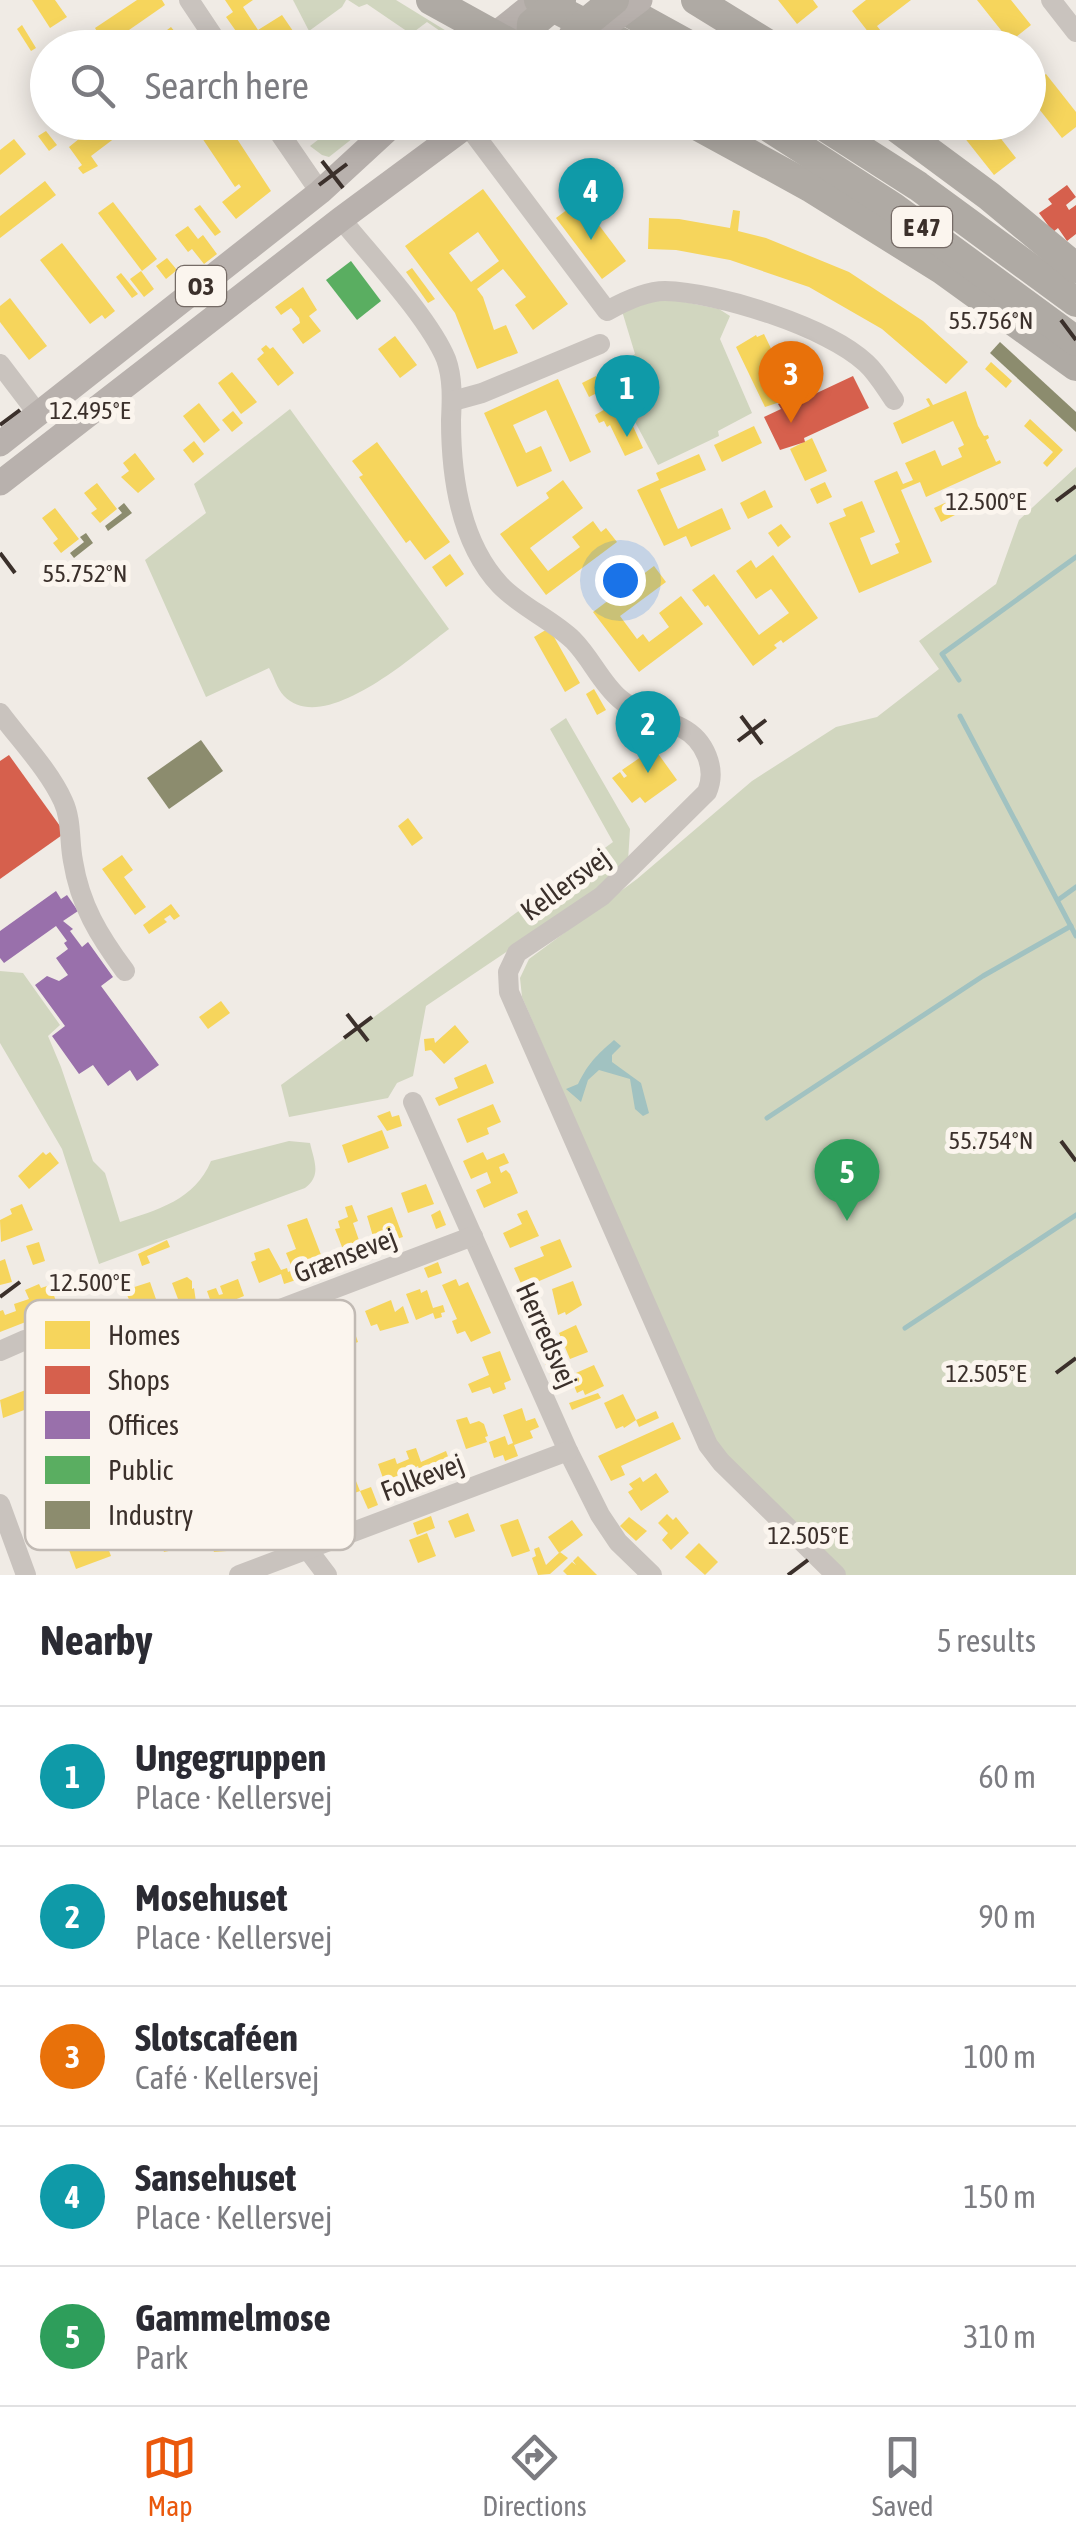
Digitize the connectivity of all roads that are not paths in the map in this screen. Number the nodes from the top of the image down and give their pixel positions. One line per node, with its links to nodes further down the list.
1 (188, 0): 9 (street)
2 (431, 0): 10 (highway)
3 (538, 0): 11 (main road); 14 (highway)
4 (562, 0): 12 (highway, bridge)
5 (611, 0): 13 (highway, bridge); 16 (highway)
6 (640, 0): 15 (main road, bridge)
7 (696, 0): 17 (highway)
8 (1051, 0): 18 (street)
9 (209, 30)
10 (490, 30)
11 (517, 30)
12 (524, 30)
13 (577, 30)
14 (597, 30)
15 (600, 30)
16 (663, 30)
17 (745, 30)
18 (1076, 32)
19 (284, 140): 27 (street)
20 (376, 140): 27 (main road, O3)
21 (447, 140): 28 (main road, O3)
22 (481, 140): 35 (street)
23 (723, 140): 34 (highway)
24 (790, 140): 31 (highway, E 47)
25 (846, 140): 30 (highway, E 47)
26 (913, 140): 29 (highway)
27 (320, 192): 37 (main road, O3)
28 (341, 218): 36 (street, Kellersvej); 39 (main road, O3)
29 (1076, 268)
30 (1076, 302)
31 (1076, 341)
32 (600, 344): 36 (street)
33 (0, 364): 37 (street)
34 (1076, 366)
35 (894, 400)
36 (453, 401): 55 (street, Kellersvej)
37 (38, 414): 38 (main road, O3)
38 (0, 444)
39 (0, 483)
40 (0, 713): 41 (street)
41 (125, 971)
42 (413, 1102): 43 (street, Herredsvej)
43 (473, 1236): 44 (street, Grænsevej); 47 (street, Herredsvej)
44 (304, 1300)
45 (25, 1340): 46 (street, Grænsevej)
46 (0, 1351)
47 (568, 1451): 49 (street, Folkevej); 54 (street, Herredsvej)
48 (0, 1504): 51 (street)
49 (355, 1532)
50 (308, 1550): 52 (street, Folkevej); 53 (street)
51 (26, 1575)
52 (239, 1575)
53 (327, 1575)
54 (652, 1575)
55 (836, 1575)

